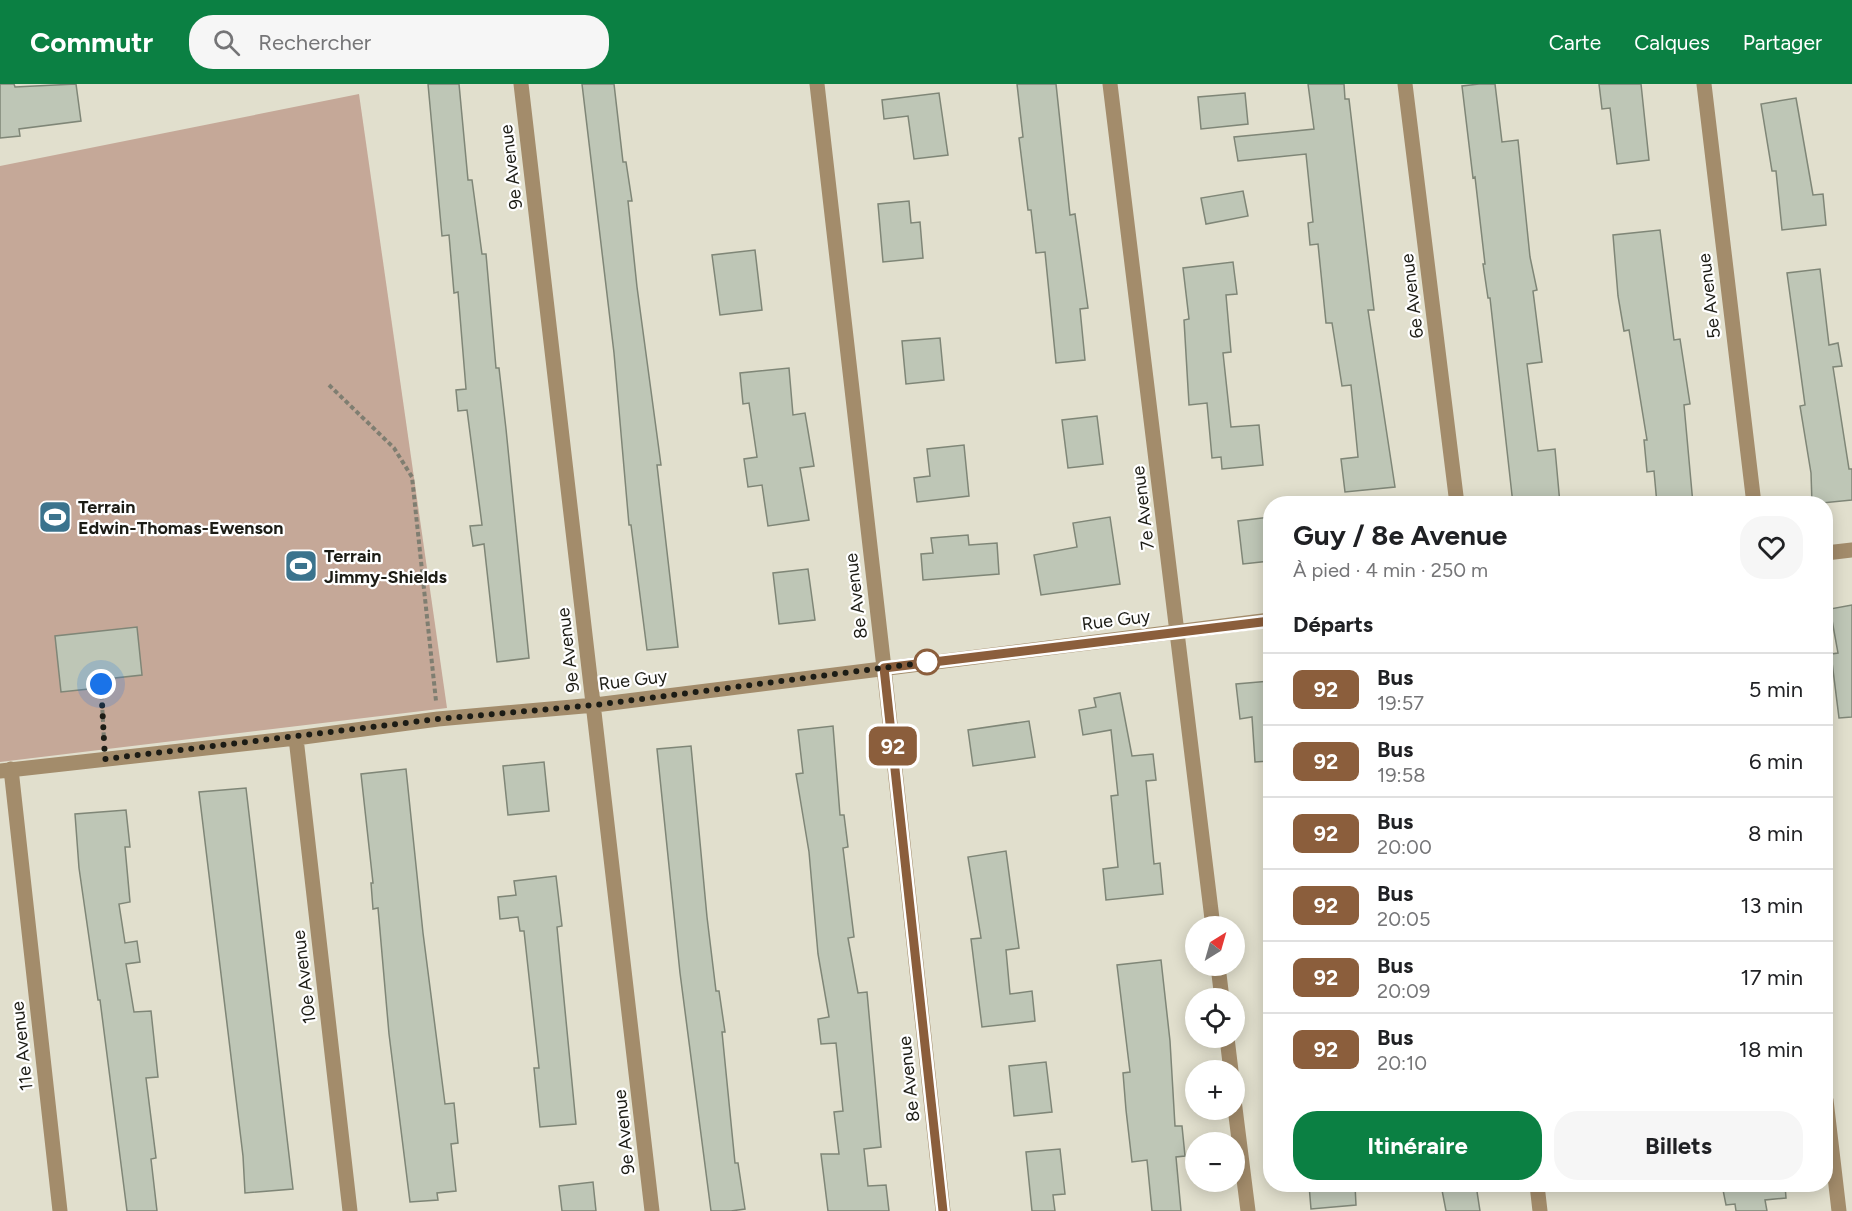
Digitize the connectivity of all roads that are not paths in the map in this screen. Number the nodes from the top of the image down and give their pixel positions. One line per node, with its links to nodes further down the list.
1 (521, 84): 13 (street, 9e Avenue)
2 (817, 84): 12 (street, 8e Avenue)
3 (1110, 84): 11 (street, 7e Avenue)
4 (1405, 84): 6 (street, 6e Avenue)
5 (1704, 84): 7 (street, 5e Avenue)
6 (1456, 496)
7 (1753, 496)
8 (1852, 550): 9 (street)
9 (1833, 552)
10 (1263, 622): 11 (street, Rue Guy)
11 (1177, 632): 12 (street, Rue Guy); 16 (street, 7e Avenue)
12 (884, 668): 13 (street, Rue Guy); 23 (street, 8e Avenue)
13 (595, 705): 14 (street, Rue Guy); 22 (street, 9e Avenue)
14 (296, 738): 15 (street, Rue Guy); 21 (street, 10e Avenue)
15 (5, 770): 20 (street, 11e Avenue)
16 (1212, 916)
17 (1237, 1120): 24 (street)
18 (1833, 1160): 26 (street)
19 (1538, 1192): 25 (street)
20 (60, 1211)
21 (350, 1211)
22 (652, 1211)
23 (943, 1211)
24 (1248, 1211)
25 (1540, 1211)
26 (1839, 1211)

